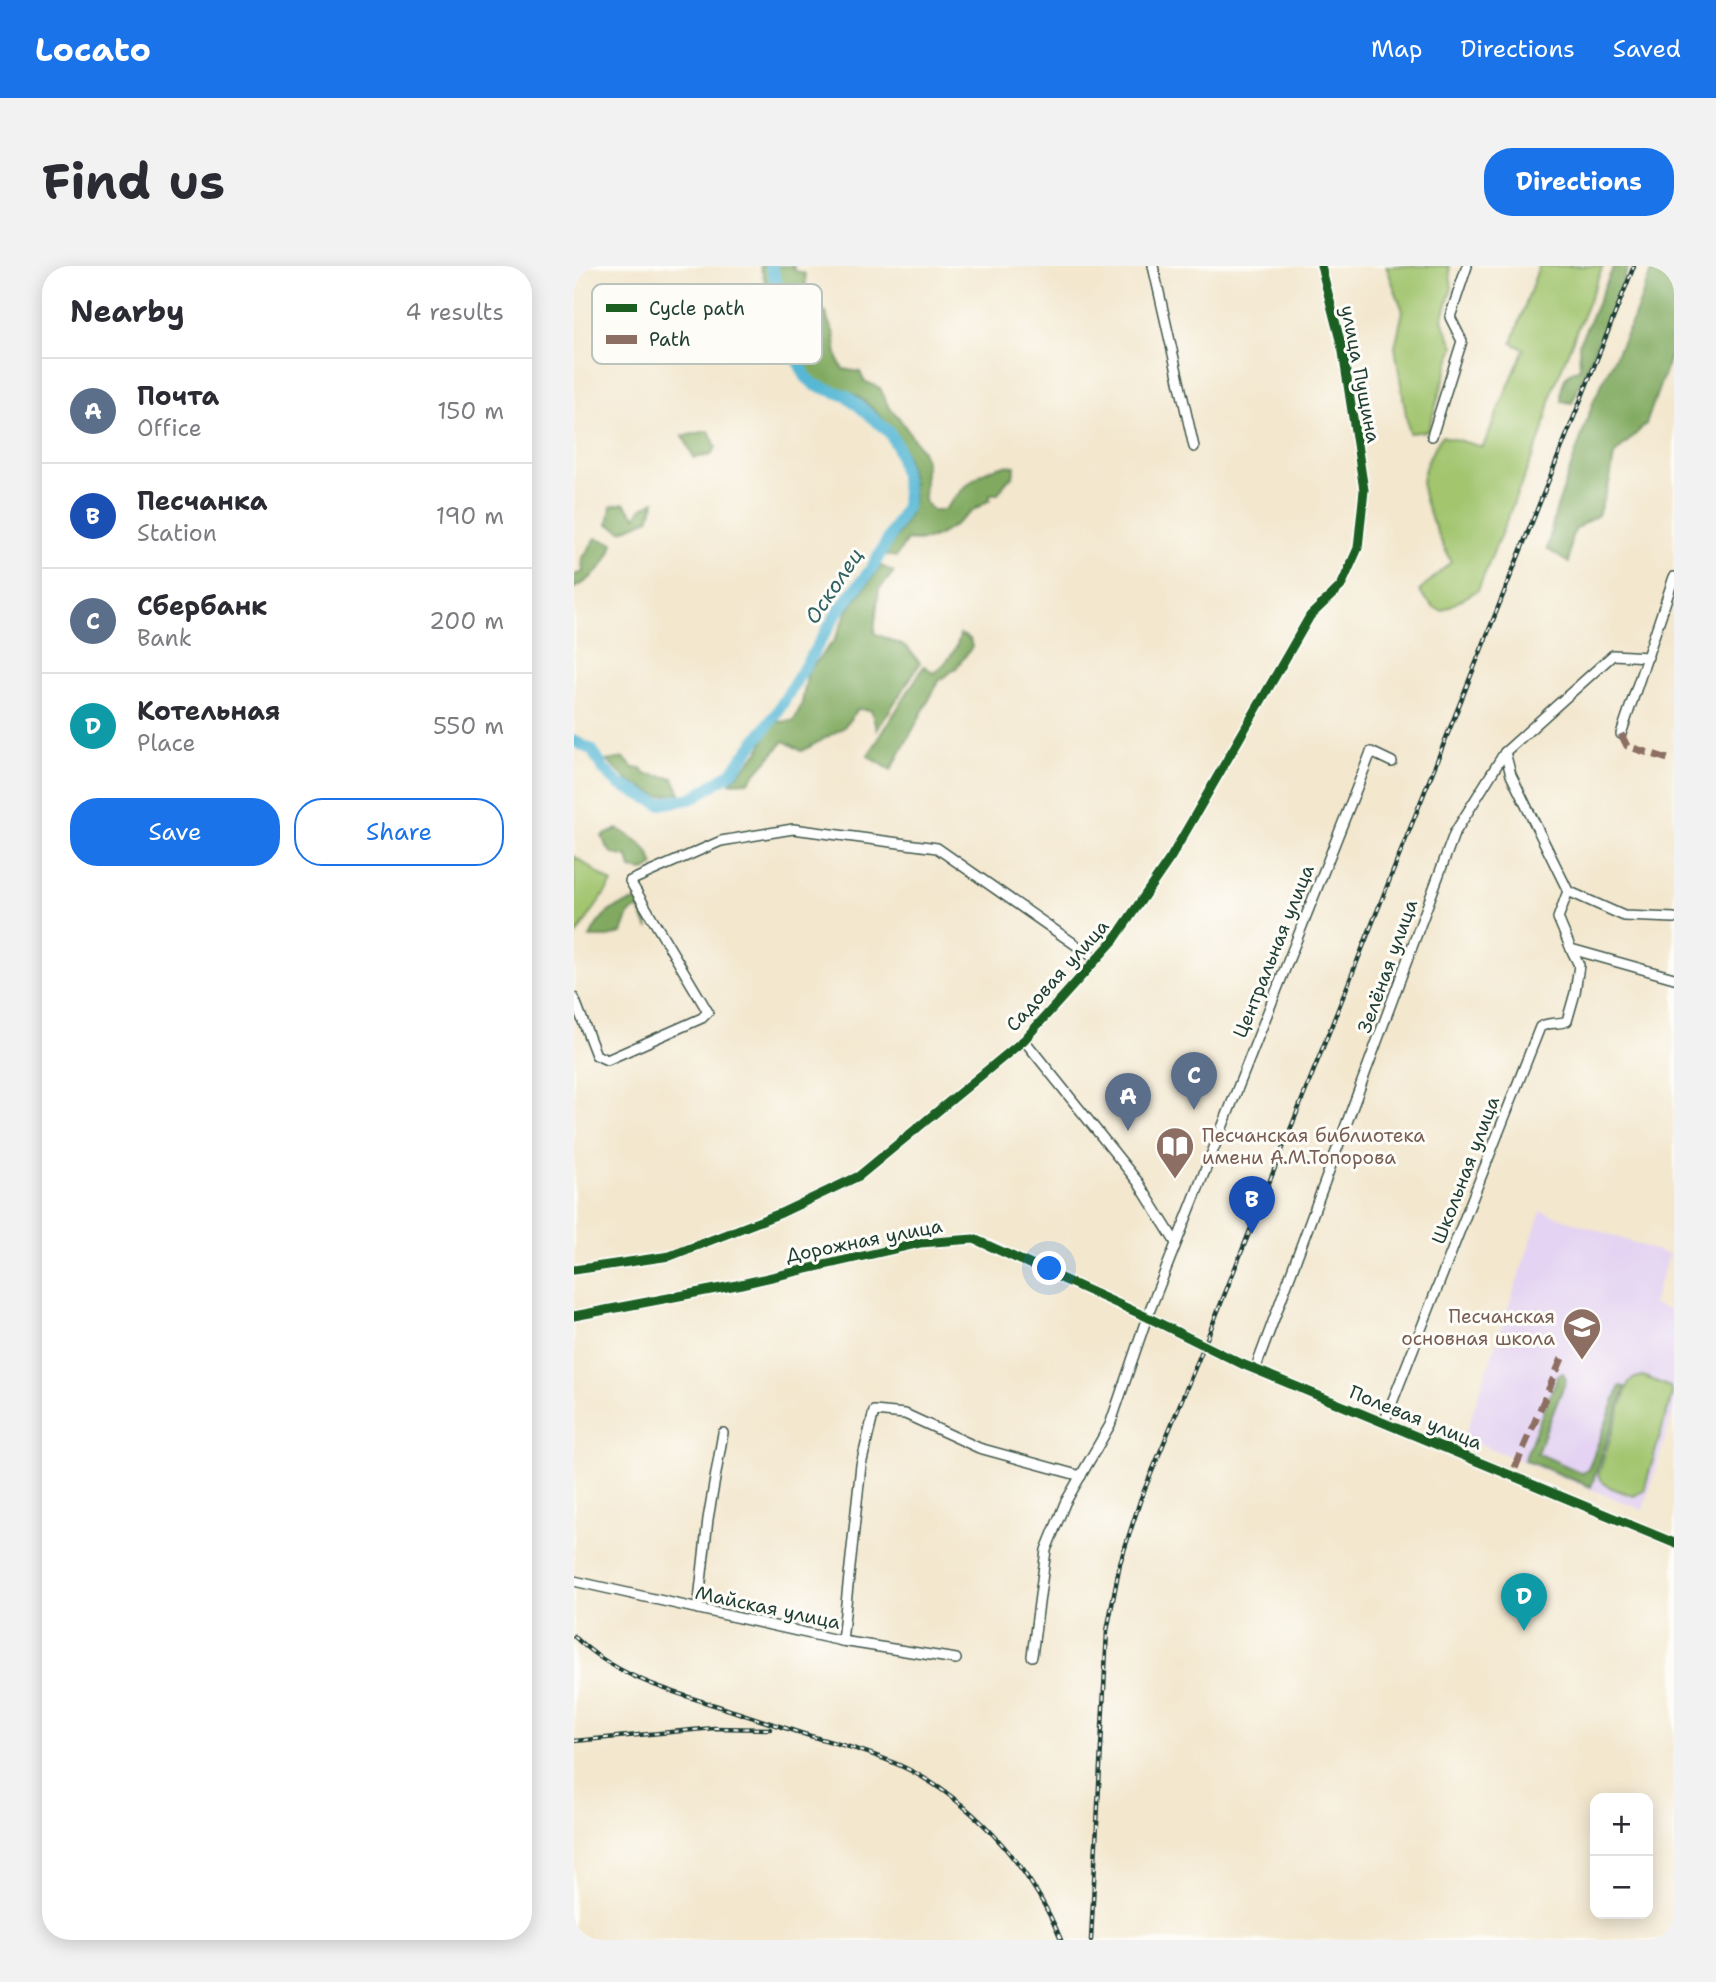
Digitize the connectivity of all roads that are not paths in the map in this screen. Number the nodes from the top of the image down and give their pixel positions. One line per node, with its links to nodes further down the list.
1 (1153, 266): 5 (street)
2 (1321, 266): 6 (street, улица Пущина)
3 (1467, 266): 4 (street)
4 (1432, 436)
5 (1194, 447)
6 (1364, 490): 17 (street, Садовая улица)
7 (1674, 577): 8 (street)
8 (1647, 657): 9 (street); 10 (street, Зелёная улица)
9 (1621, 734)
10 (1505, 752): 12 (street, Зелёная улица); 13 (street)
11 (1392, 762): 21 (street, Центральная улица)
12 (1496, 768): 13 (street); 25 (street, Зелёная улица)
13 (1511, 775): 14 (street)
14 (1568, 891): 15 (street); 16 (street)
15 (1674, 918)
16 (1571, 949): 18 (street); 26 (street, Школьная улица)
17 (1096, 959): 19 (street); 20 (street, Садовая улица)
18 (1674, 978)
19 (574, 998)
20 (1024, 1040): 21 (street); 22 (street, Садовая улица)
21 (1177, 1243): 24 (street, Центральная улица)
22 (574, 1270)
23 (574, 1316): 24 (street, Дорожная улица)
24 (1147, 1317): 25 (street, Полевая улица); 28 (street, Центральная улица)
25 (1255, 1370): 26 (street, Полевая улица)
26 (1384, 1423): 29 (street, Полевая улица)
27 (723, 1433): 31 (street)
28 (1081, 1476): 32 (street); 33 (street, Центральная улица)
29 (1674, 1543)
30 (574, 1581): 31 (street, Майская улица)
31 (698, 1609): 32 (street, Майская улица)
32 (842, 1641): 34 (street, Майская улица)
33 (1032, 1656)
34 (956, 1659)

